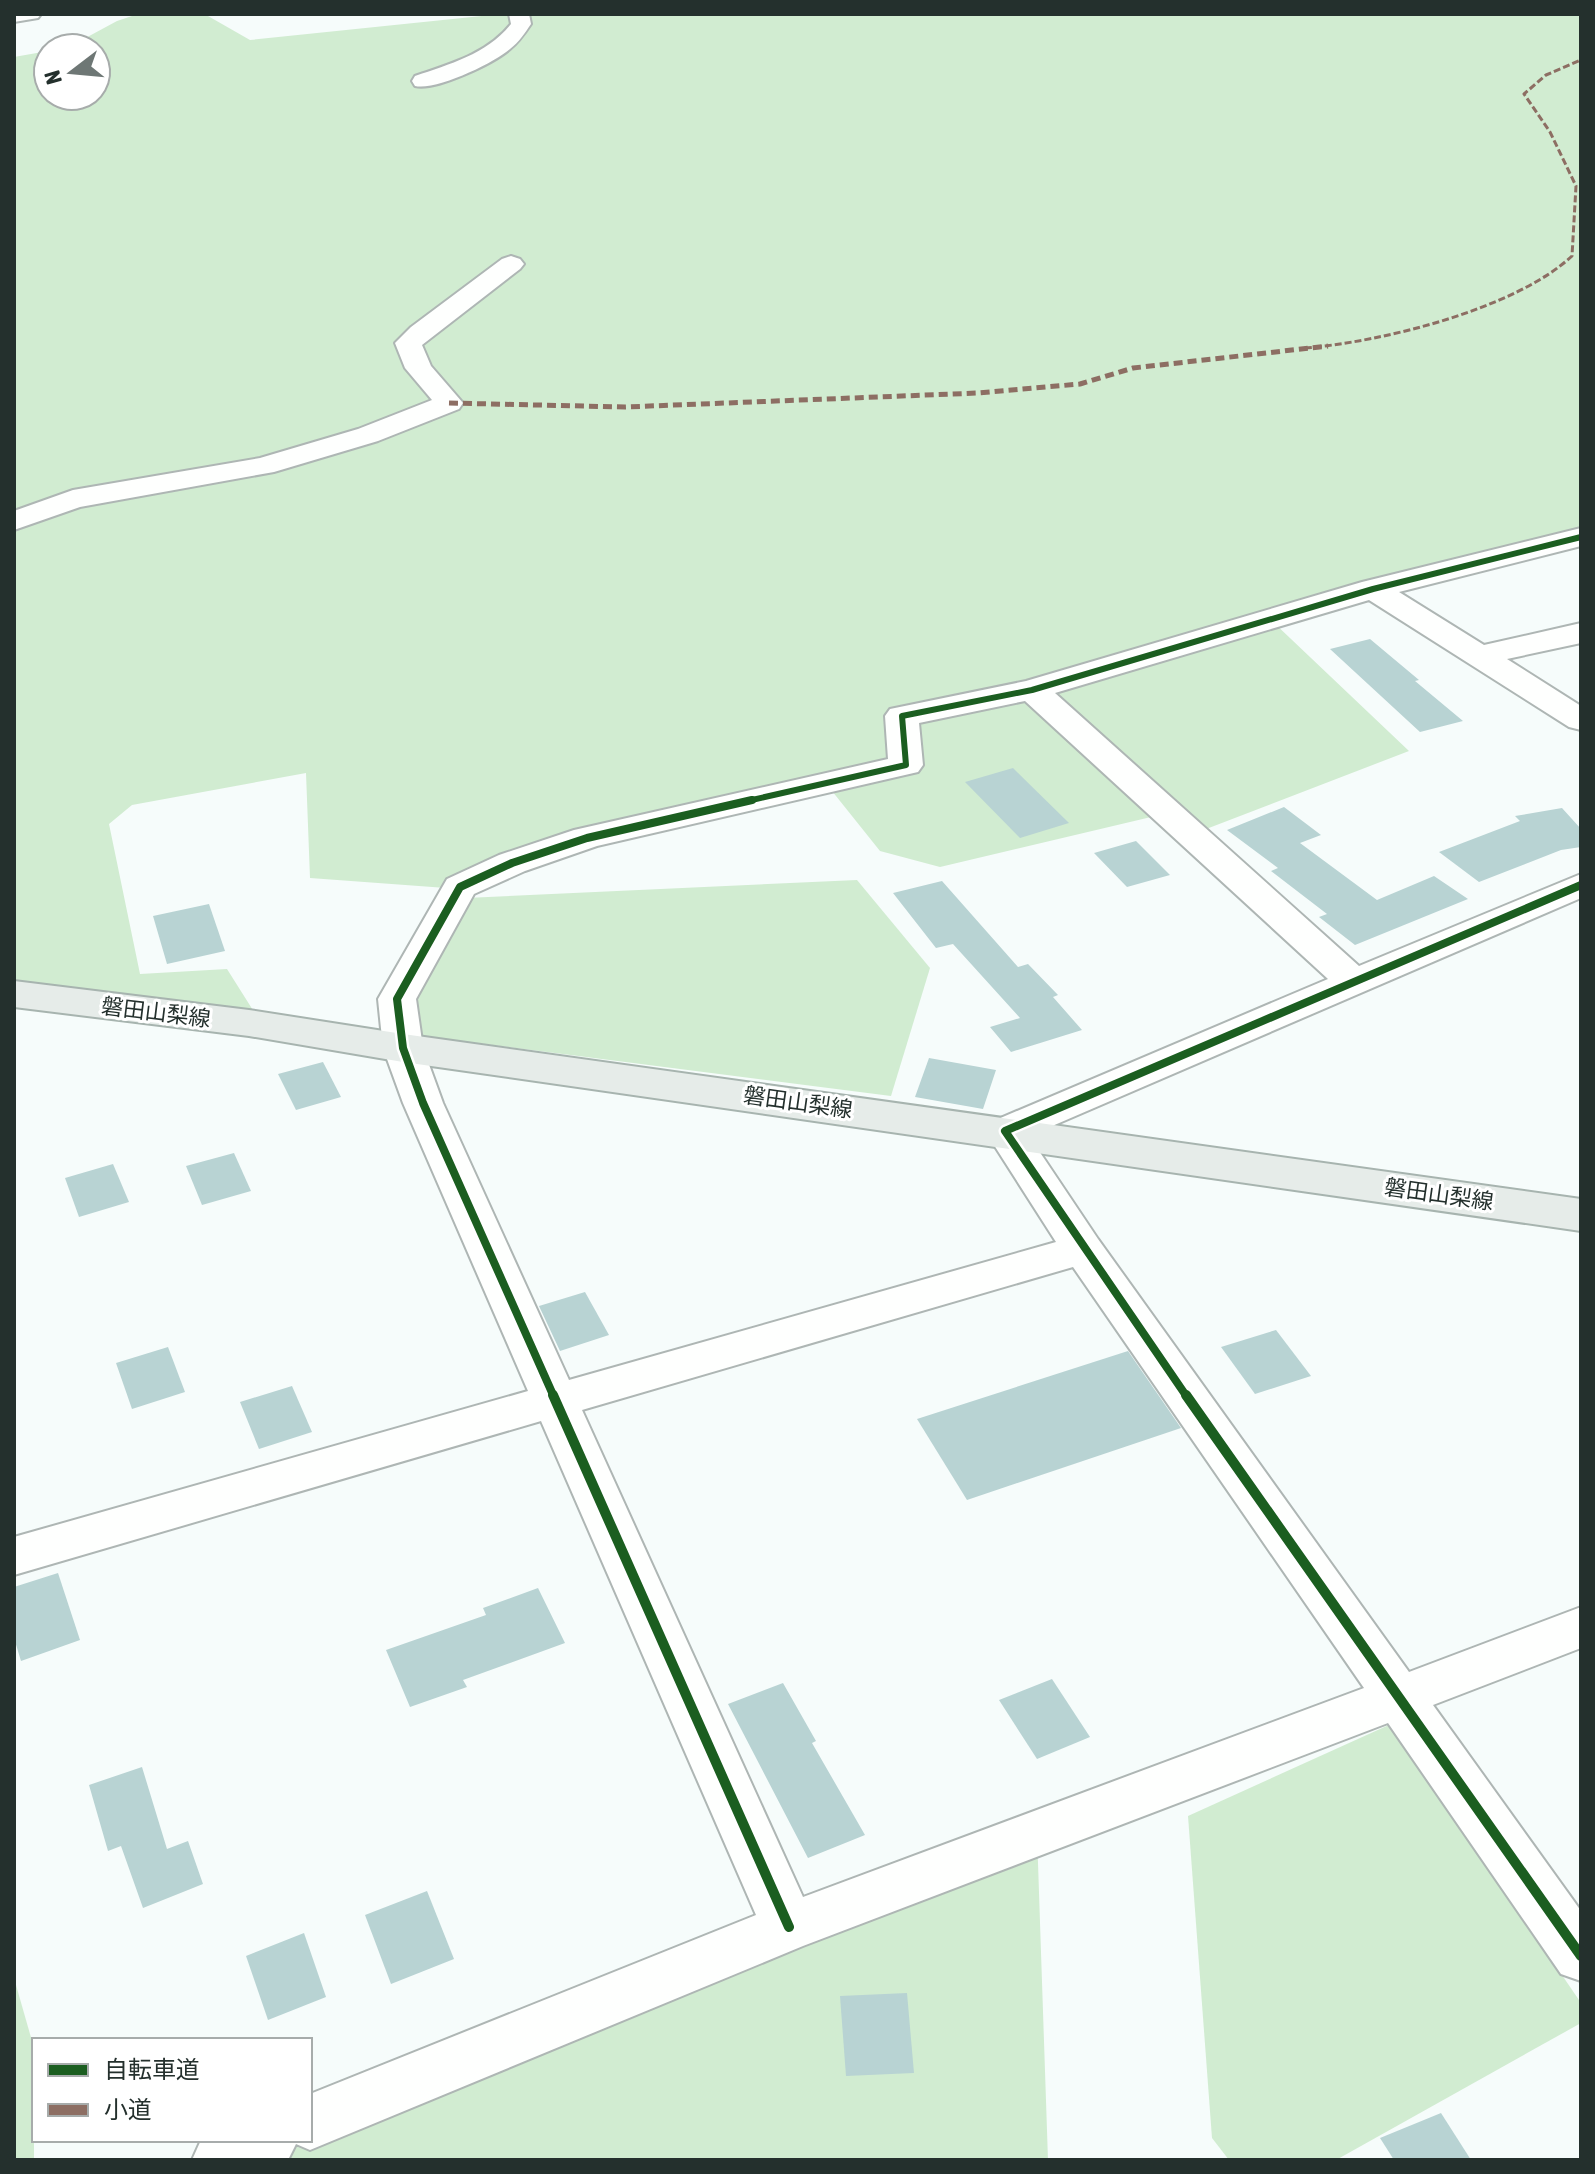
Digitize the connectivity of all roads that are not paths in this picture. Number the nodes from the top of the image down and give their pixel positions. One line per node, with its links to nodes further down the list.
1 (31, 14): 3 (street)
2 (519, 14): 4 (street)
3 (14, 16)
4 (423, 81)
5 (511, 264): 6 (street)
6 (14, 521)
7 (1581, 537): 8 (street)
8 (1373, 589): 10 (street); 11 (street)
9 (1581, 633): 10 (street)
10 (1479, 656): 12 (street)
11 (1032, 690): 14 (street); 16 (street)
12 (1581, 720)
13 (1581, 885): 14 (street)
14 (1353, 981): 17 (street)
15 (14, 994): 16 (main road, 磐田山梨線)
16 (403, 1048): 17 (main road, 磐田山梨線); 20 (street)
17 (1005, 1131): 18 (main road, 磐田山梨線); 19 (street)
18 (1581, 1215)
19 (1083, 1249): 20 (street); 23 (street)
20 (557, 1402): 21 (street); 24 (street)
21 (14, 1556)
22 (1581, 1627): 23 (street)
23 (1398, 1698): 24 (street); 25 (street)
24 (789, 1927): 26 (street)
25 (1581, 1956)
26 (312, 2121)
27 (263, 2142): 28 (street)
28 (222, 2160)

